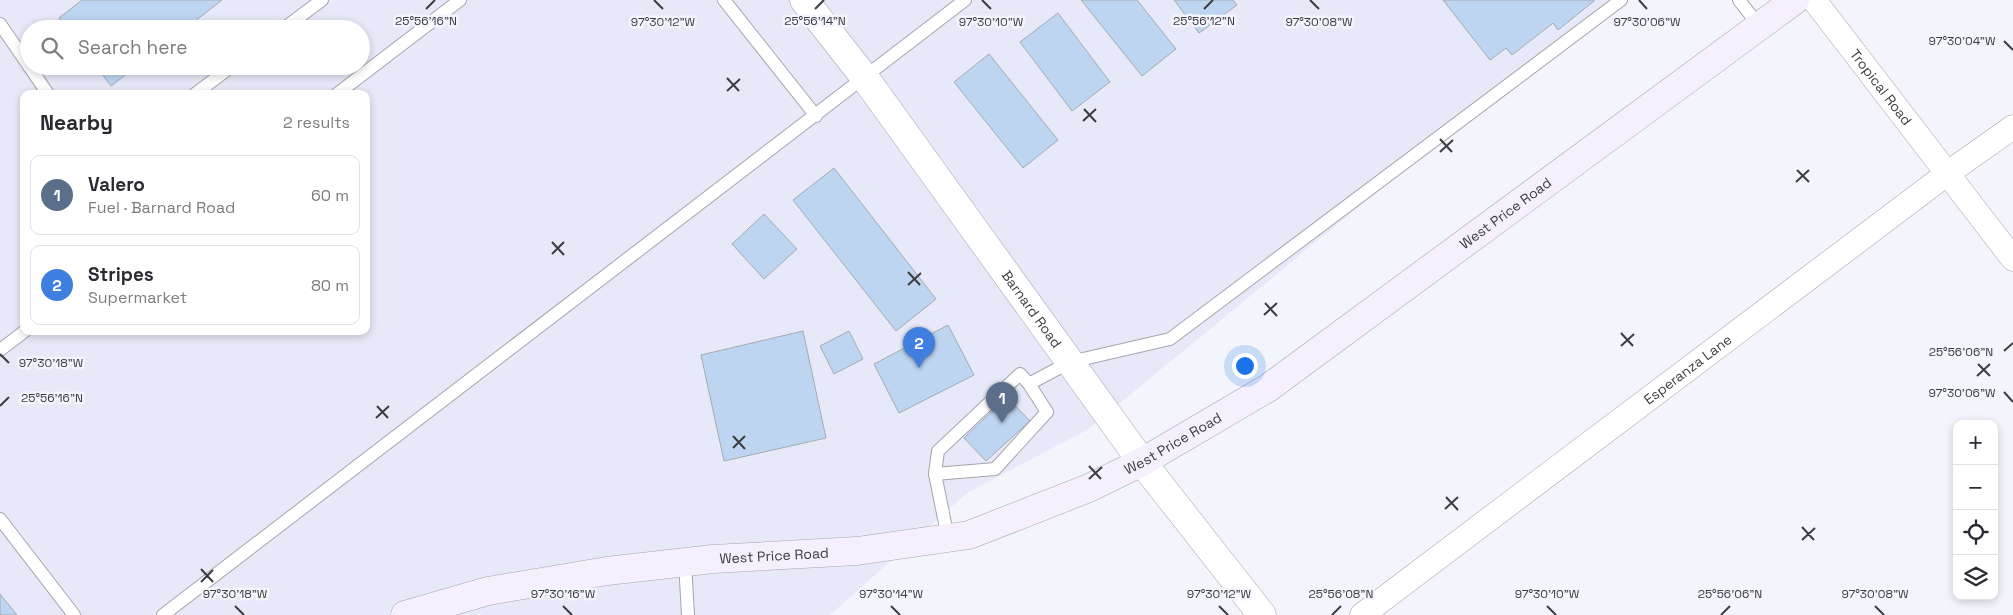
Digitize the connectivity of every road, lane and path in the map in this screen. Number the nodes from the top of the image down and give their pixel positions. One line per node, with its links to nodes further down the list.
1 (322, 0): 10 (lane)
2 (460, 0): 14 (lane)
3 (724, 0): 22 (lane)
4 (804, 0): 18 (street, Barnard Road)
5 (965, 0): 18 (lane)
6 (1621, 0): 28 (lane)
7 (1739, 0): 12 (lane)
8 (1795, 0): 12 (main road, West Price Road)
9 (1814, 0): 24 (street, Tropical Road)
10 (295, 20)
11 (0, 24): 13 (lane)
12 (1759, 26): 30 (main road, West Price Road)
13 (20, 53)
14 (370, 69)
15 (35, 75): 19 (lane)
16 (220, 75): 20 (lane)
17 (362, 75): 21 (lane)
18 (864, 78): 22 (lane); 28 (street, Barnard Road)
19 (45, 90)
20 (200, 90)
21 (342, 90)
22 (816, 116): 37 (lane)
23 (2013, 127): 24 (street, Esperanza Lane)
24 (1948, 173): 25 (street, Tropical Road); 40 (street, Esperanza Lane)
25 (2013, 259)
26 (20, 335): 27 (lane)
27 (0, 350)
28 (1070, 362): 29 (lane); 30 (street, Barnard Road)
29 (1029, 384): 31 (lane); 31 (lane)
30 (1142, 462): 33 (main road, West Price Road); 35 (street, Barnard Road)
31 (935, 474): 33 (lane)
32 (0, 519): 36 (lane)
33 (948, 538): 34 (main road, West Price Road)
34 (686, 562): 38 (main road, West Price Road); 39 (lane)
35 (1257, 613)
36 (74, 615)
37 (163, 615)
38 (405, 615)
39 (688, 615)
40 (1362, 615)

